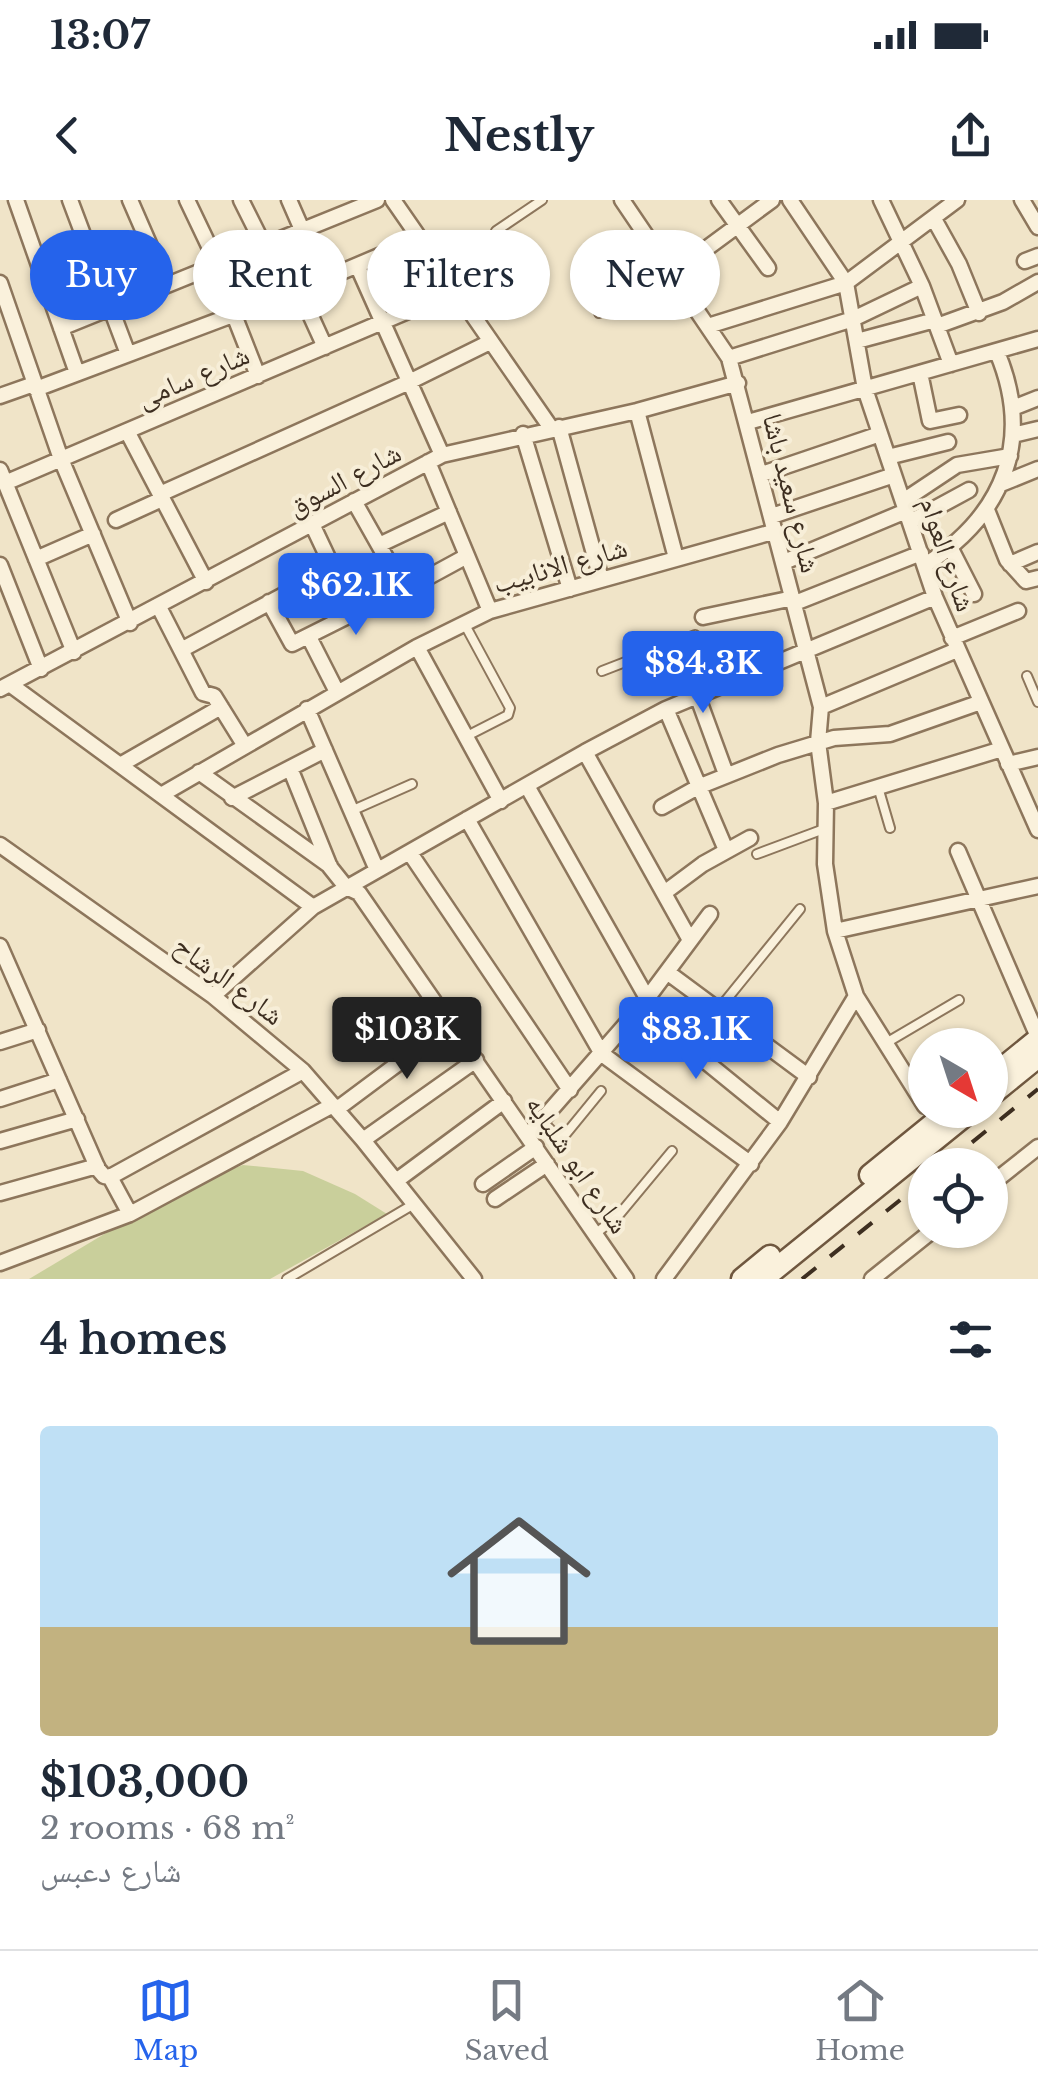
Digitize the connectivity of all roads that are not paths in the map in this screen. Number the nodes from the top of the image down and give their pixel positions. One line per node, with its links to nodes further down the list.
1 (16, 200): 51 (street)
2 (70, 200): 20 (street)
3 (130, 200): 21 (street)
4 (187, 200): 22 (street)
5 (241, 200): 23 (street)
6 (288, 200): 24 (street)
7 (393, 200): 25 (street)
8 (542, 200): 26 (lane)
9 (622, 200): 27 (street, شارع سعيد باشا)
10 (719, 200): 19 (street)
11 (772, 200): 19 (street)
12 (790, 200): 36 (street)
13 (882, 200): 29 (street)
14 (1022, 200): 18 (street)
15 (368, 202): 24 (street)
16 (952, 202): 17 (street)
17 (934, 219): 29 (street); 38 (street)
18 (1037, 223)
19 (737, 226): 28 (street); 32 (street)
20 (82, 230)
21 (143, 230)
22 (201, 230)
23 (256, 230)
24 (302, 230)
25 (414, 230)
26 (497, 230)
27 (642, 230)
28 (720, 237)
29 (902, 245): 36 (street); 37 (street)
30 (367, 262): 31 (street)
31 (358, 266): 33 (street); 48 (street)
32 (768, 268)
33 (347, 271)
34 (1038, 282): 38 (street)
35 (0, 283): 65 (street)
36 (846, 284): 39 (street, شارع العوام); 50 (street)
37 (922, 286): 39 (street); 49 (street)
38 (978, 313): 49 (street)
39 (852, 318): 53 (street, شارع العوام); 58 (street)
40 (80, 320): 51 (street)
41 (116, 320): 57 (street)
42 (222, 320): 57 (street)
43 (240, 320): 62 (street)
44 (312, 320): 55 (street)
45 (388, 320): 48 (street, شارع سامى)
46 (475, 320): 54 (street)
47 (704, 320): 50 (street, شارع سعيد باشا)
48 (383, 322): 55 (street, شارع سامى); 63 (street)
49 (936, 323): 53 (street); 59 (street)
50 (708, 326): 58 (street, شارع سعيد باشا)
51 (60, 328): 60 (street)
52 (1038, 339): 56 (street)
53 (857, 340): 66 (street, شارع العوام)
54 (490, 342): 63 (street); 73 (street)
55 (324, 346): 62 (street, شارع سامى)
56 (996, 352): 59 (street); 69 (street)
57 (128, 354): 60 (street)
58 (729, 358): 64 (street, شارع سعيد باشا)
59 (951, 364): 61 (street)
60 (77, 373): 65 (street)
61 (920, 373): 66 (street); 71 (street)
62 (258, 376): 75 (street, شارع سامى)
63 (410, 382): 82 (street); 90 (street)
64 (738, 384): 70 (street, شارع السوق); 72 (street, شارع سعيد باشا)
65 (35, 386): 67 (street); 83 (street)
66 (865, 389): 72 (street); 77 (street, شارع العوام)
67 (0, 396)
68 (1038, 398): 69 (street)
69 (1013, 408): 78 (street)
70 (638, 410): 73 (street, شارع السوق); 103 (street)
71 (959, 415)
72 (748, 422): 85 (street, شارع سعيد باشا)
73 (555, 428): 76 (street, شارع السوق); 111 (street)
74 (1038, 429): 78 (street)
75 (126, 432): 83 (street, شارع سامى); 90 (street)
76 (523, 434): 82 (street, شارع السوق); 113 (street)
77 (880, 434): 80 (street, شارع العوام); 85 (street)
78 (1013, 435): 81 (street)
79 (948, 442): 80 (street)
80 (888, 456): 86 (street, شارع العوام)
81 (1010, 456): 88 (street); 93 (street)
82 (435, 458): 91 (street, شارع السوق); 94 (street)
83 (61, 459): 87 (street, شارع سامى); 98 (street)
84 (1038, 469): 88 (street)
85 (762, 474): 96 (street, شارع سعيد باشا)
86 (894, 475): 93 (street, شارع العوام); 96 (street, شارع الانابيب)
87 (3, 476): 104 (street)
88 (1001, 484): 92 (street)
89 (969, 490): 93 (street)
90 (161, 496): 95 (street); 112 (street)
91 (354, 502): 97 (street, شارع السوق); 99 (street)
92 (987, 510): 100 (street); 108 (street)
93 (907, 511): 105 (street, شارع العوام); 106 (street)
94 (449, 512): 99 (street); 102 (street)
95 (116, 520)
96 (774, 523): 103 (street, شارع الانابيب); 106 (street, شارع سعيد باشا)
97 (312, 524): 109 (street); 112 (street, شارع السوق)
98 (92, 534): 104 (street); 122 (street)
99 (379, 545): 102 (street)
100 (951, 548): 105 (street); 114 (street)
101 (1038, 552): 108 (street)
102 (467, 556): 119 (street)
103 (676, 558): 111 (street, شارع الانابيب)
104 (36, 559): 130 (street)
105 (923, 559): 115 (street, شارع العوام); 116 (street)
106 (784, 562): 116 (street, شارع سعيد باشا)
107 (0, 564): 132 (street)
108 (1010, 564): 110 (street)
109 (334, 568): 117 (street); 125 (street)
110 (1038, 578)
111 (602, 579): 113 (street, شارع الانابيب)
112 (206, 582): 118 (street, شارع السوق)
113 (570, 589): 119 (street, شارع الانابيب)
114 (974, 594)
115 (935, 596): 126 (street, شارع العوام); 131 (street)
116 (794, 600): 121 (street); 131 (street, شارع سعيد باشا)
117 (269, 602): 125 (street); 129 (street)
118 (160, 607): 122 (street, شارع السوق); 129 (street)
119 (490, 611): 123 (street, شارع الانابيب)
120 (1018, 611): 126 (street)
121 (704, 616)
122 (130, 623): 130 (street, شارع السوق)
123 (464, 623): 127 (street, شارع الانابيب); 145 (lane)
124 (695, 635): 128 (lane)
125 (309, 637): 137 (street)
126 (954, 644): 139 (street, شارع العوام); 142 (street)
127 (417, 647): 137 (street, شارع الانابيب); 145 (street)
128 (662, 648): 133 (lane); 138 (lane)
129 (181, 650): 141 (street)
130 (74, 652): 132 (street, شارع السوق)
131 (808, 652): 138 (street); 142 (street, شارع سعيد باشا)
132 (41, 669): 135 (street, شارع السوق)
133 (602, 671)
134 (1027, 676): 136 (lane)
135 (5, 687): 153 (street)
136 (1035, 687): 140 (lane)
137 (337, 692): 144 (street, شارع الانابيب)
138 (692, 697): 143 (street); 156 (street)
139 (981, 702): 146 (street); 148 (street, شارع العوام)
140 (1038, 702)
141 (221, 707): 147 (street); 153 (street)
142 (821, 707): 146 (street, شارع سعيد باشا)
143 (666, 708): 150 (street); 159 (street)
144 (307, 710): 147 (street, شارع الانابيب); 149 (street)
145 (466, 737): 164 (street)
146 (818, 742): 156 (street); 165 (street, شارع سعيد باشا)
147 (245, 746): 155 (street, شارع الانابيب)
148 (1002, 749): 152 (street, شارع العوام); 160 (street)
149 (325, 750): 154 (street); 167 (street)
150 (585, 752): 158 (street); 182 (street)
151 (1038, 756): 152 (street)
152 (1008, 764): 163 (street, شارع العوام)
153 (120, 765): 161 (street)
154 (290, 768): 162 (street); 178 (street)
155 (199, 772): 161 (street, شارع الانابيب); 162 (street)
156 (726, 774): 159 (street)
157 (412, 784): 167 (lane)
158 (527, 786): 164 (street); 195 (street)
159 (698, 786): 166 (street); 174 (street)
160 (878, 787): 165 (street); 169 (lane)
161 (161, 795): 184 (street)
162 (232, 798): 178 (street)
163 (1032, 798): 171 (street, شارع العوام)
164 (500, 801): 168 (street)
165 (826, 802): 170 (street, شارع سعيد باشا)
166 (662, 807)
167 (351, 811): 179 (street)
168 (467, 820): 176 (street); 202 (street)
169 (890, 828)
170 (824, 829): 177 (lane); 187 (street, شارع سعيد باشا)
171 (1038, 830)
172 (750, 838): 174 (street)
173 (0, 845): 192 (street, شارع الرشاح)
174 (726, 850): 182 (street)
175 (958, 851): 183 (street)
176 (410, 853): 179 (street); 211 (street)
177 (757, 854)
178 (330, 867): 181 (street, شارع ابو شلبايه)
179 (378, 870): 181 (street)
180 (1038, 886): 183 (street)
181 (346, 887): 184 (street); 197 (street, شارع ابو شلبايه)
182 (664, 893): 188 (street)
183 (977, 900): 187 (street); 199 (street)
184 (313, 906): 192 (street)
185 (800, 910): 196 (lane)
186 (710, 914): 188 (street)
187 (835, 930): 193 (street, شارع سعيد باشا)
188 (690, 940): 190 (street)
189 (0, 946): 191 (street)
190 (667, 972): 195 (street); 196 (street)
191 (6, 974): 198 (street)
192 (213, 996): 206 (street, شارع الرشاح)
193 (856, 996): 201 (street, شارع سعيد باشا); 208 (street)
194 (959, 1000): 201 (lane)
195 (644, 1003): 202 (street); 218 (street)
196 (718, 1010): 208 (street)
197 (452, 1024): 204 (street, شارع ابو شلبايه); 215 (street)
198 (38, 1030): 200 (street); 209 (street)
199 (1038, 1038): 205 (main road)
200 (0, 1042)
201 (886, 1044): 207 (street, شارع سعيد باشا)
202 (602, 1054): 211 (street); 227 (street)
203 (1038, 1057): 210 (main road)
204 (476, 1060): 214 (street, شارع ابو شلبايه); 221 (street)
205 (1008, 1063)
206 (303, 1071): 215 (street, شارع الرشاح); 230 (street)
207 (908, 1075)
208 (809, 1077): 218 (street)
209 (60, 1080): 213 (street); 216 (street)
210 (1008, 1081)
211 (570, 1090): 217 (street)
212 (601, 1090): 217 (lane)
213 (0, 1099)
214 (504, 1100): 223 (street, شارع ابو شلبايه); 231 (street)
215 (336, 1107): 221 (street, شارع الرشاح); 236 (street)
216 (77, 1119): 222 (street); 228 (street)
217 (542, 1121): 223 (street)
218 (780, 1122): 227 (street)
219 (916, 1128): 244 (main road)
220 (950, 1128): 245 (main road)
221 (363, 1140): 231 (street, شارع الرشاح)
222 (0, 1142)
223 (532, 1142): 226 (street, شارع ابو شلبايه); 232 (street)
224 (1038, 1147): 229 (street)
225 (672, 1151): 237 (lane)
226 (547, 1164): 234 (street); 237 (street, شارع ابو شلبايه)
227 (751, 1164): 243 (street)
228 (97, 1166): 230 (street); 233 (street)
229 (1008, 1171)
230 (110, 1177): 236 (street)
231 (396, 1181): 235 (street, شارع الرشاح)
232 (483, 1184)
233 (0, 1193)
234 (495, 1199)
235 (414, 1204): 240 (lane); 241 (street, شارع الرشاح)
236 (130, 1214): 239 (street)
237 (595, 1234): 242 (street, شارع ابو شلبايه)
238 (911, 1248): 246 (street)
239 (0, 1263)
240 (288, 1279)
241 (474, 1279)
242 (626, 1279)
243 (664, 1279)
244 (742, 1279)
245 (763, 1279)
246 (872, 1279)

